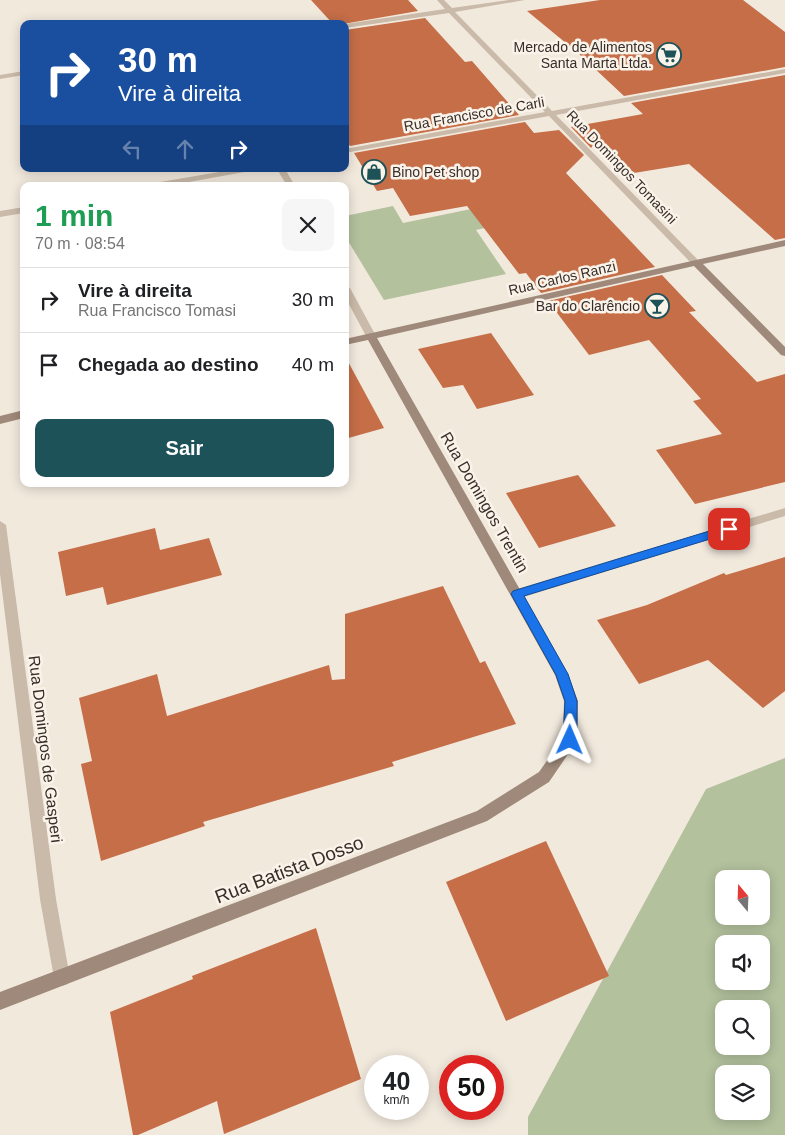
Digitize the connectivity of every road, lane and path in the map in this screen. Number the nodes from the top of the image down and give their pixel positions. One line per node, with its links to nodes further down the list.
1 (440, 0): 3 (street, Rua Domingos Tomasini)
2 (522, 0): 3 (street)
3 (451, 10): 4 (street); 8 (street, Rua Domingos Tomasini)
4 (349, 25)
5 (785, 71): 8 (street, Rua Francisco de Carli)
6 (20, 74): 7 (street)
7 (0, 77)
8 (551, 114): 9 (street, Rua Francisco de Carli); 15 (street, Rua Domingos Tomasini)
9 (349, 150)
10 (233, 172): 11 (street)
11 (177, 182)
12 (20, 211): 13 (street)
13 (0, 214)
14 (785, 242): 15 (main road, Rua Carlos Ranzi)
15 (696, 263): 17 (main road, Rua Carlos Ranzi); 19 (main road, Rua Domingos Tomasini)
16 (349, 295): 17 (street, Rua Domingos Trentin)
17 (371, 336): 18 (main road, Rua Carlos Ranzi); 24 (main road, Rua Domingos Trentin)
18 (349, 341)
19 (785, 353)
20 (20, 415): 21 (main road)
21 (0, 420)
22 (785, 512): 24 (street)
23 (0, 525): 26 (street, Rua Domingos de Gasperi)
24 (517, 594): 25 (main road, Rua Domingos Trentin)
25 (570, 740): 26 (main road, Rua Batista Dosso)
26 (62, 978): 27 (main road, Rua Batista Dosso)
27 (0, 1001)

